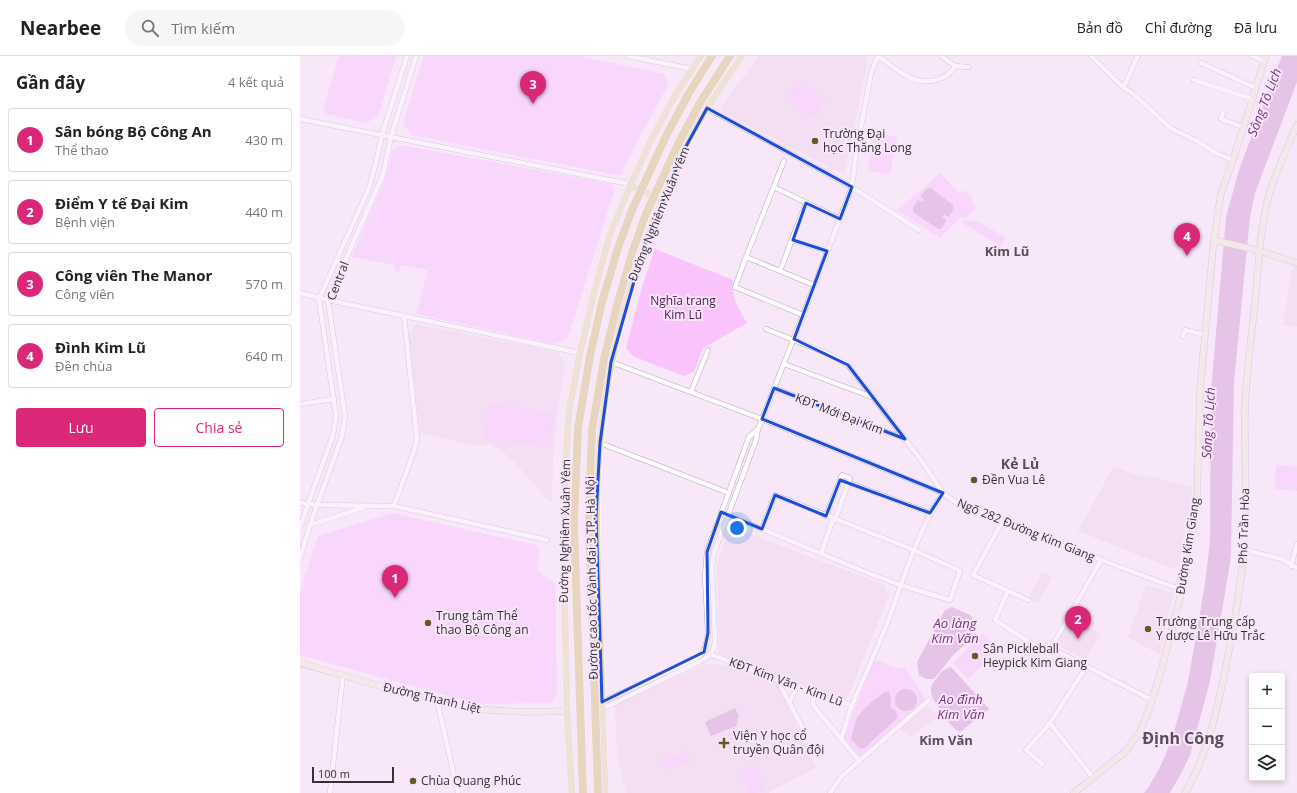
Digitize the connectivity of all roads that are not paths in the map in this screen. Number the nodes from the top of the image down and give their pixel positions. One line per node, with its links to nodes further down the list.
1 (406, 56): 27 (street, Central)
2 (416, 56): 28 (street, Central)
3 (628, 56): 17 (street)
4 (701, 56): 17 (main road, Đường Nghiêm Xuân Yêm)
5 (712, 56): 133 (highway, Đường cao tốc Vành đai 3 TP. Hà Nội, bridge)
6 (730, 56): 134 (highway, Đường cao tốc Vành đai 3 TP. Hà Nội, bridge)
7 (742, 56): 22 (main road, Đường Nghiêm Xuân Yêm)
8 (878, 56): 15 (street); 33 (street)
9 (941, 56): 15 (street)
10 (1091, 56): 19 (street)
11 (1138, 56): 19 (street)
12 (1252, 56): 13 (street)
13 (1265, 58): 20 (main road, Đường Kim Giang)
14 (1202, 63): 20 (street)
15 (955, 66): 16 (street)
16 (968, 67)
17 (692, 69): 31 (main road, Đường Nghiêm Xuân Yêm)
18 (1194, 80): 21 (street)
19 (1123, 87): 29 (street)
20 (1256, 88): 21 (main road, Đường Kim Giang)
21 (1252, 99): 26 (main road, Đường Kim Giang)
22 (707, 108): 33 (street); 34 (main road, Đường Nghiêm Xuân Yêm)
23 (1223, 113): 26 (street)
24 (300, 119): 27 (street)
25 (1297, 125): 41 (main road, Phố Trần Hòa)
26 (1243, 127): 29 (main road, Đường Kim Giang)
27 (382, 135): 28 (street); 47 (street, Central)
28 (391, 137): 31 (street); 48 (street, Central)
29 (1233, 160): 39 (main road, Đường Kim Giang)
30 (784, 161): 32 (street)
31 (630, 186): 34 (main road); 56 (main road, Đường Nghiêm Xuân Yêm)
32 (774, 187): 35 (street); 42 (street)
33 (852, 187): 36 (street); 37 (street)
34 (662, 199): 57 (main road, Đường Nghiêm Xuân Yêm)
35 (806, 203): 36 (street); 38 (street)
36 (840, 219): 40 (street)
37 (919, 230)
38 (793, 240): 40 (street); 44 (street)
39 (1217, 241): 41 (main road); 52 (main road, Đường Kim Giang)
40 (827, 251): 45 (street)
41 (1260, 251): 43 (main road); 94 (main road, Phố Trần Hòa)
42 (746, 257): 44 (street); 49 (street)
43 (1297, 263)
44 (780, 271): 45 (street)
45 (814, 285): 49 (street)
46 (300, 293): 47 (street)
47 (319, 298): 48 (street); 62 (street, Central)
48 (328, 300): 50 (street); 77 (street, Central)
49 (803, 315): 54 (street)
50 (404, 316): 56 (street); 79 (street)
51 (766, 329): 54 (street, Ngõ 282 Đường Kim Giang)
52 (1205, 335): 53 (street); 103 (main road, Đường Kim Giang)
53 (1183, 336)
54 (794, 339): 58 (street); 61 (street, Ngõ 282 Đường Kim Giang)
55 (708, 350): 60 (street)
56 (580, 353): 123 (main road, Đường Nghiêm Xuân Yêm)
57 (611, 362): 60 (street); 69 (main road, Đường Nghiêm Xuân Yêm)
58 (784, 364): 59 (street); 61 (street)
59 (774, 388): 64 (street); 67 (street, KĐT Mới Đại Kim)
60 (691, 392): 64 (street)
61 (873, 397): 67 (street, Ngõ 282 Đường Kim Giang)
62 (334, 399): 63 (street); 76 (street, Central)
63 (300, 404)
64 (762, 419): 65 (street); 72 (street)
65 (758, 429): 66 (street); 68 (street)
66 (749, 437): 68 (street); 71 (street)
67 (905, 439): 72 (street, Ngõ 282 Đường Kim Giang)
68 (756, 440): 82 (street)
69 (600, 443): 71 (street); 121 (main road, Đường Nghiêm Xuân Yêm)
70 (849, 483): 73 (street); 74 (street); 81 (street)
71 (729, 493): 80 (street)
72 (943, 493): 81 (street, KĐT Kim Văn - Kim Lũ); 85 (street, Ngõ 282 Đường Kim Giang)
73 (835, 494): 74 (street); 83 (street)
74 (843, 497): 84 (street)
75 (300, 503): 76 (street)
76 (308, 504): 77 (street); 87 (street, Central)
77 (317, 505): 78 (street); 86 (street, Central)
78 (369, 506): 79 (street); 86 (street)
79 (394, 506): 89 (street)
80 (721, 512): 82 (street); 90 (street)
81 (930, 513): 93 (street, KĐT Kim Văn - Kim Lũ)
82 (728, 514): 88 (street); 91 (street)
83 (826, 516): 84 (street); 88 (street)
84 (834, 519): 93 (street); 95 (street)
85 (1003, 520): 97 (street, Ngõ 282 Đường Kim Giang); 104 (street)
86 (310, 525): 96 (street, Central)
87 (300, 528)
88 (762, 529): 95 (street)
89 (546, 540)
90 (711, 540): 91 (street); 100 (street)
91 (717, 542): 101 (street)
92 (1297, 544): 98 (street)
93 (914, 550): 102 (street, KĐT Kim Văn - Kim Lũ); 102 (street)
94 (1244, 550): 98 (street); 138 (main road, Phố Trần Hòa)
95 (821, 554): 102 (street)
96 (300, 558)
97 (1101, 560): 103 (street, Ngõ 282 Đường Kim Giang); 106 (street)
98 (1291, 566): 99 (street)
99 (1297, 568)
100 (705, 576): 101 (street); 107 (street)
101 (712, 576): 108 (street)
102 (900, 585): 122 (street, KĐT Kim Văn - Kim Lũ)
103 (1182, 590): 119 (main road, Đường Kim Giang)
104 (1008, 591): 105 (street); 106 (street)
105 (1028, 600)
106 (1051, 648): 110 (street)
107 (704, 652): 108 (street, KĐT Kim Văn - Kim Lũ); 111 (street)
108 (711, 654): 113 (street); 114 (street, KĐT Kim Văn - Kim Lũ)
109 (300, 663): 112 (main road, Đường Thanh Liệt)
110 (1086, 667): 119 (street); 124 (street)
111 (668, 670): 113 (street); 121 (street)
112 (343, 675): 117 (main road, Đường Thanh Liệt); 130 (street)
113 (671, 676): 121 (street)
114 (777, 679): 115 (street, KĐT Kim Văn - Kim Lũ); 120 (street)
115 (797, 687): 116 (street, KĐT Kim Văn - Kim Lũ); 120 (street)
116 (814, 693): 122 (street, KĐT Kim Văn - Kim Lũ); 126 (street)
117 (438, 700): 123 (main road, Đường Thanh Liệt); 131 (street)
118 (929, 700): 127 (street)
119 (1152, 700): 129 (main road, Đường Kim Giang)
120 (789, 703): 125 (street)
121 (602, 706): 135 (main road, Đường Nghiêm Xuân Yêm)
122 (852, 706): 126 (street)
123 (567, 711): 132 (main road, Đường Nghiêm Xuân Yêm)
124 (1050, 723): 128 (street); 129 (street)
125 (802, 727)
126 (841, 740): 127 (street)
127 (860, 762): 136 (street)
128 (1042, 764)
129 (1093, 778): 137 (main road, Đường Kim Giang)
130 (330, 793)
131 (458, 793)
132 (572, 793)
133 (583, 793)
134 (598, 793)
135 (604, 793)
136 (830, 793)
137 (1074, 793)
138 (1185, 793)

